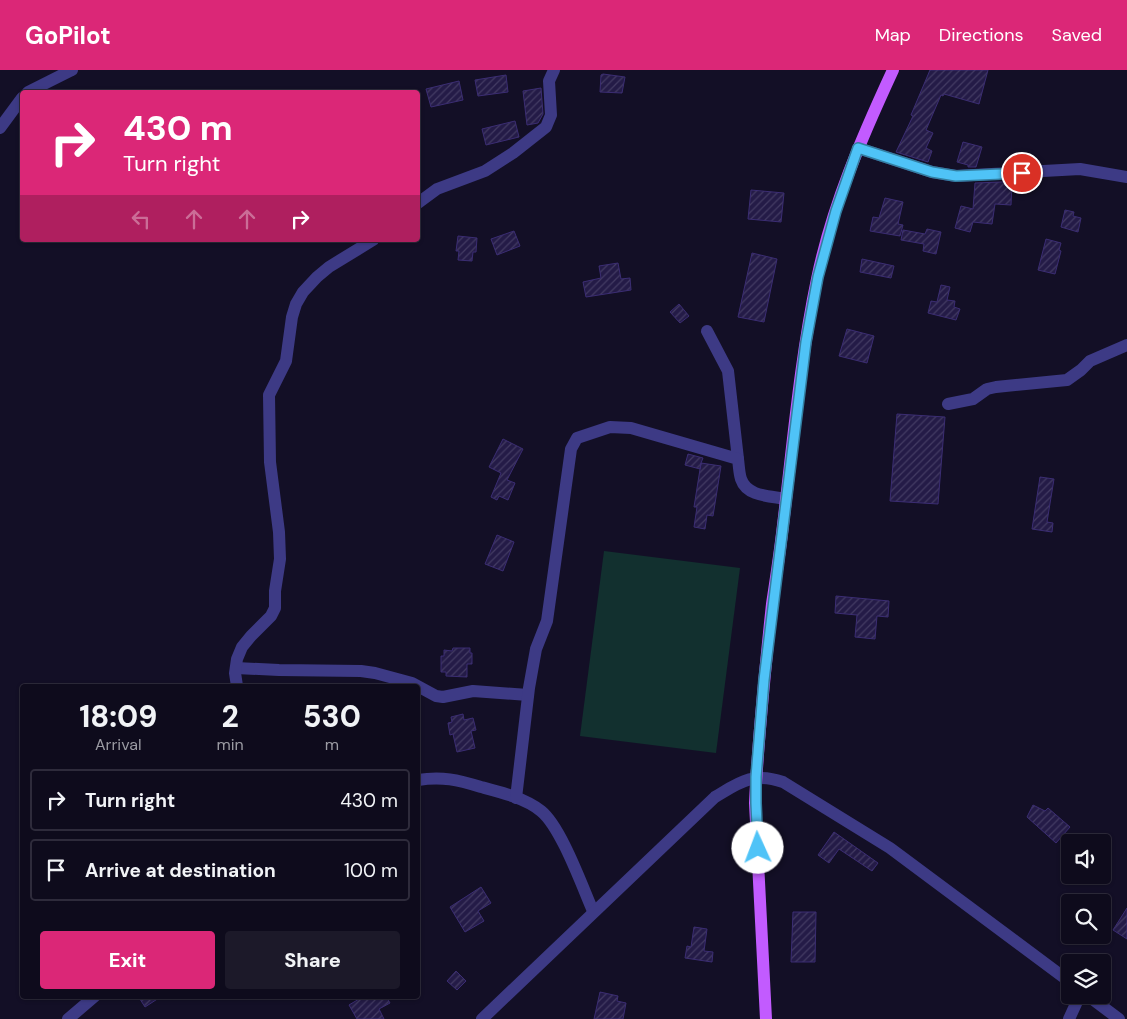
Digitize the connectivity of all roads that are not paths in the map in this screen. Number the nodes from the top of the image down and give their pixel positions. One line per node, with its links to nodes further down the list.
1 (72, 70): 4 (street)
2 (554, 70): 9 (street)
3 (893, 70): 7 (main road)
4 (32, 90)
5 (20, 101): 6 (street)
6 (0, 128)
7 (858, 148): 8 (street); 15 (main road)
8 (1127, 178)
9 (420, 202)
10 (369, 242): 16 (street)
11 (707, 331): 14 (street)
12 (1127, 345): 13 (street)
13 (948, 404)
14 (738, 459): 15 (street); 20 (street)
15 (786, 499): 21 (main road)
16 (236, 668): 17 (street); 18 (street)
17 (237, 684)
18 (414, 684)
19 (420, 688): 20 (street)
20 (528, 695): 23 (street)
21 (756, 777): 24 (street); 25 (street); 31 (main road)
22 (420, 780): 23 (street)
23 (516, 798): 24 (street)
24 (594, 911): 30 (street)
25 (1061, 975)
26 (91, 999): 29 (street)
27 (1076, 1004): 32 (street)
28 (1099, 1004): 33 (street)
29 (68, 1019)
30 (482, 1019)
31 (766, 1019)
32 (1069, 1019)
33 (1119, 1019)

